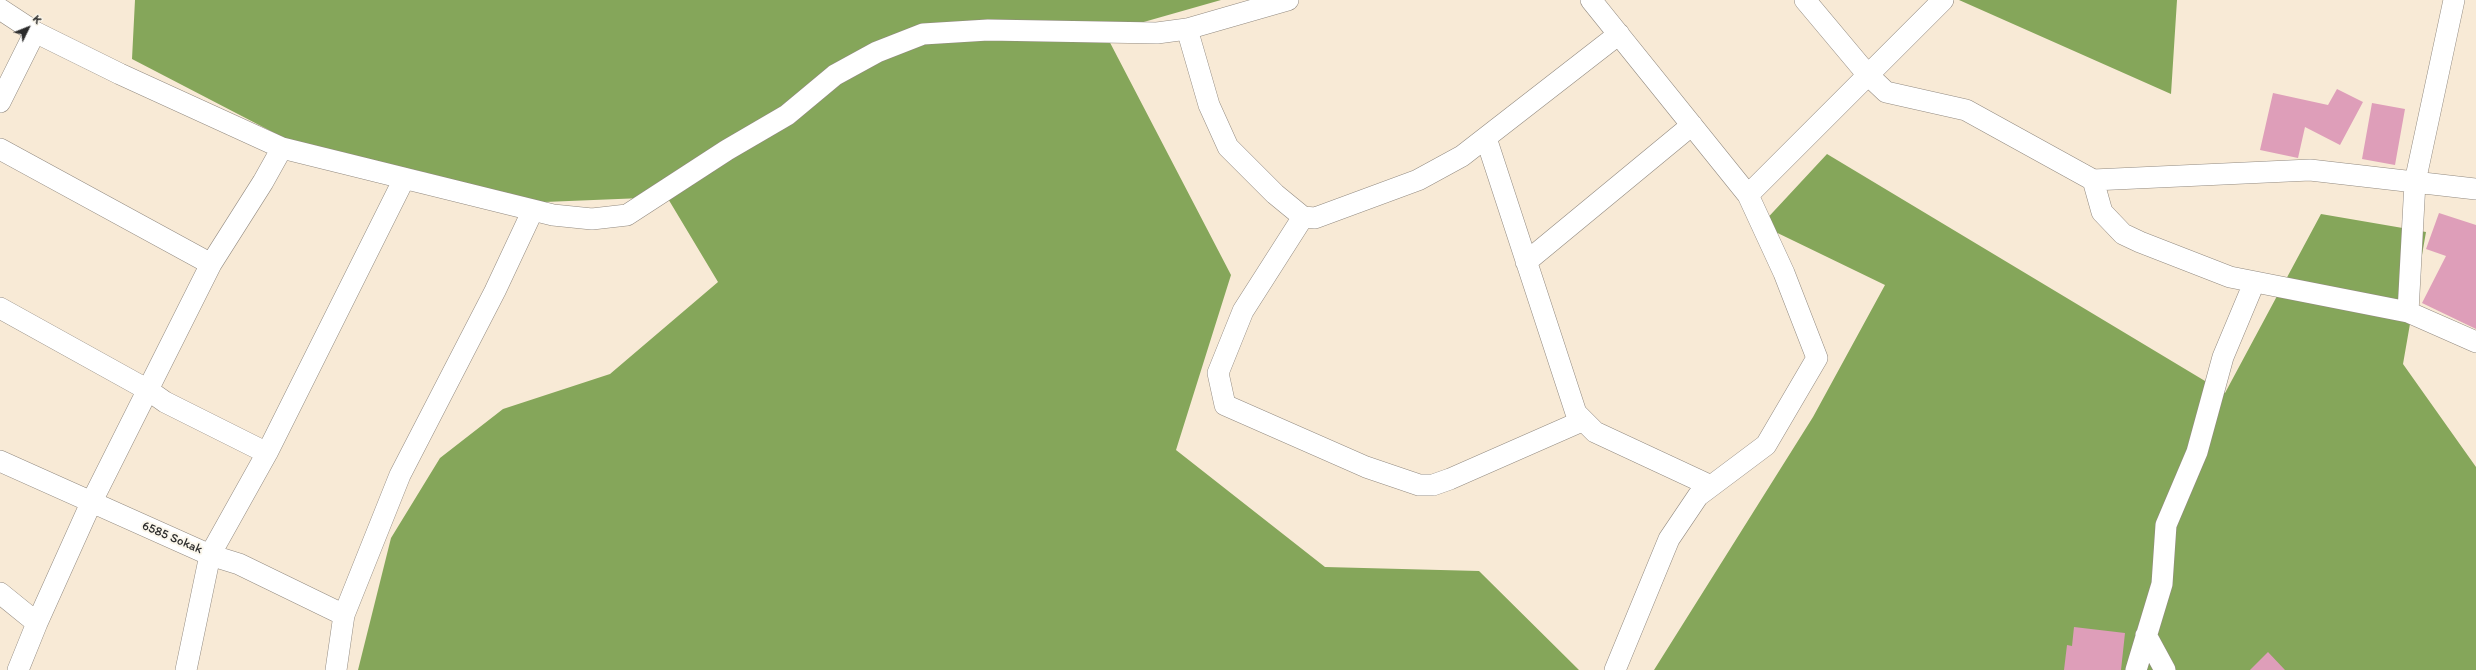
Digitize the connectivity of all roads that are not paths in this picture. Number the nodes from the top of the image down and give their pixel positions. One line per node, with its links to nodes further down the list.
1 (1288, 0): 7 (street)
2 (1591, 0): 9 (street)
3 (1805, 0): 10 (street)
4 (1942, 0): 10 (street)
5 (2454, 0): 18 (street)
6 (0, 9): 8 (street)
7 (1187, 29): 21 (street); 22 (street)
8 (35, 32): 11 (street); 14 (street)
9 (1619, 34): 12 (street); 13 (street)
10 (1867, 74): 17 (street); 20 (street)
11 (0, 102)
12 (1692, 125): 20 (street); 23 (street)
13 (1486, 138): 22 (street); 23 (street)
14 (282, 148): 16 (street); 24 (street)
15 (0, 149): 24 (street)
16 (404, 179): 21 (street); 31 (street)
17 (2093, 180): 18 (street); 25 (street)
18 (2415, 182): 19 (street); 27 (street)
19 (2476, 189)
20 (1748, 196): 33 (street)
21 (533, 210): 37 (street)
22 (1303, 217): 30 (street)
23 (1526, 262): 30 (street)
24 (211, 264): 29 (street)
25 (2254, 283): 27 (street); 39 (street)
26 (0, 308): 29 (street)
27 (2408, 312): 28 (street)
28 (2476, 342)
29 (148, 390): 31 (street); 34 (street)
30 (1582, 421): 33 (street)
31 (267, 453): 35 (street)
32 (0, 461): 34 (street, 6585 Sokak)
33 (1711, 486): 43 (street)
34 (92, 503): 35 (street, 6585 Sokak); 38 (street)
35 (210, 555): 37 (street, 6585 Sokak); 41 (street)
36 (0, 593): 38 (street)
37 (344, 615): 42 (street)
38 (37, 623): 40 (street)
39 (2146, 635): 44 (street); 45 (street)
40 (18, 670)
41 (186, 670)
42 (336, 670)
43 (1615, 670)
44 (2136, 670)
45 (2165, 670)

